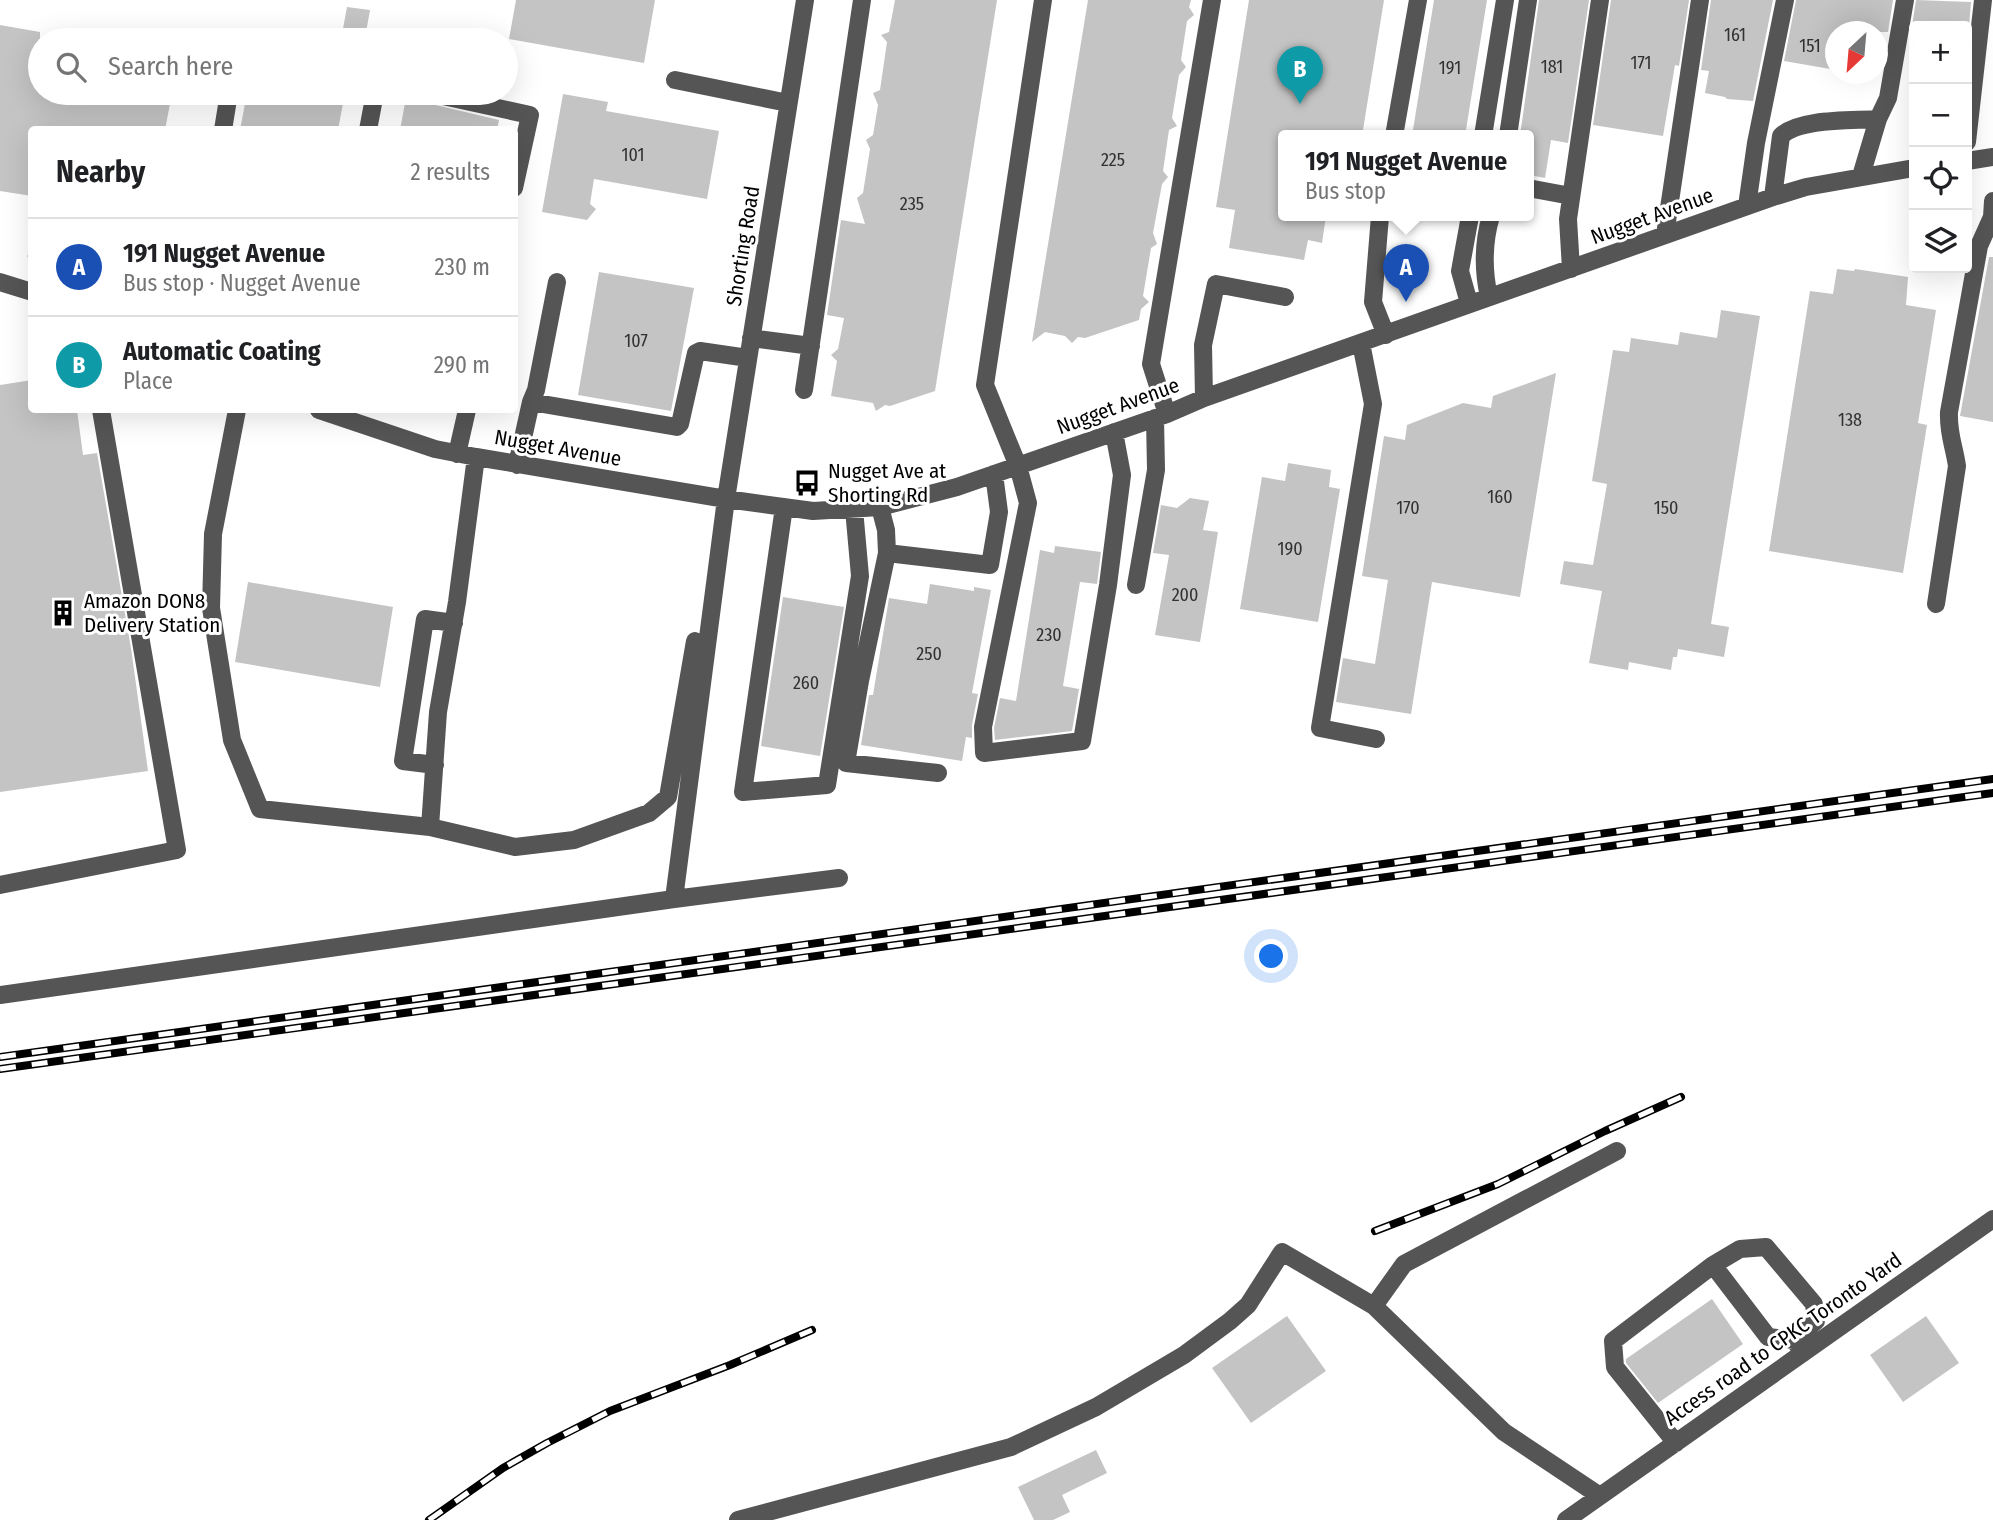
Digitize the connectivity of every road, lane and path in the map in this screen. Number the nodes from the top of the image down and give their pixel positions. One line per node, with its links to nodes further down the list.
1 (805, 0): 15 (street, Shorting Road)
2 (862, 0): 49 (street)
3 (1043, 0): 63 (street)
4 (1212, 0): 58 (street)
5 (1419, 0): 22 (street)
6 (1505, 0): 23 (street)
7 (1528, 0): 24 (street)
8 (1600, 0): 31 (street)
9 (1700, 0): 38 (street)
10 (1785, 0): 34 (street)
11 (1905, 0): 19 (street)
12 (1983, 0): 14 (street)
13 (675, 80): 15 (street)
14 (1972, 98)
15 (788, 103): 47 (street, Shorting Road)
16 (227, 105): 20 (street)
17 (373, 105): 21 (street)
18 (484, 105): 28 (street)
19 (1878, 119): 29 (street); 32 (street)
20 (224, 126)
21 (369, 126)
22 (1395, 130)
23 (1484, 130)
24 (1509, 130)
25 (1993, 157): 26 (street)
26 (1972, 160)
27 (1909, 169): 29 (street, Nugget Avenue)
28 (518, 170)
29 (1861, 176): 32 (street, Nugget Avenue)
30 (1534, 189): 31 (street)
31 (1571, 196): 39 (street)
32 (1773, 197): 34 (street, Nugget Avenue)
33 (1993, 201): 71 (street)
34 (1747, 206): 38 (street, Nugget Avenue)
35 (1380, 221): 46 (street)
36 (1468, 221): 45 (street)
37 (1490, 221): 44 (street)
38 (1665, 235): 39 (street, Nugget Avenue)
39 (1571, 268): 44 (street, Nugget Avenue)
40 (0, 282): 42 (street)
41 (557, 282): 53 (street)
42 (28, 291)
43 (1285, 297): 52 (street)
44 (1489, 297): 45 (street, Nugget Avenue)
45 (1469, 303): 46 (street, Nugget Avenue)
46 (1386, 335): 48 (street, Nugget Avenue)
47 (751, 338): 49 (street); 50 (street, Shorting Road)
48 (1361, 343): 52 (street, Nugget Avenue); 74 (street)
49 (811, 346): 51 (street)
50 (748, 358): 53 (street); 65 (street, Shorting Road)
51 (804, 390)
52 (1204, 398): 58 (street, Nugget Avenue)
53 (531, 402): 62 (street)
54 (102, 413): 79 (street)
55 (236, 413): 77 (street)
56 (328, 413): 60 (street, Nugget Avenue)
57 (466, 413): 60 (street)
58 (1161, 416): 59 (street, Nugget Avenue); 70 (street)
59 (1114, 432): 63 (street, Nugget Avenue); 63 (street)
60 (457, 454): 61 (street, Nugget Avenue)
61 (476, 457): 62 (street, Nugget Avenue); 73 (street)
62 (517, 465): 65 (street, Nugget Avenue)
63 (1018, 466): 64 (street, Nugget Avenue)
64 (994, 474): 67 (street, Nugget Avenue); 69 (street)
65 (726, 499): 66 (street, Nugget Avenue); 72 (street, Shorting Road)
66 (784, 507): 68 (street, Nugget Avenue); 68 (street)
67 (880, 508): 68 (street, Nugget Avenue); 69 (street)
68 (854, 509)
69 (887, 553): 76 (street)
70 (1136, 585)
71 (1936, 604)
72 (709, 619): 77 (street); 80 (street, Shorting Road)
73 (454, 623): 75 (street); 75 (street)
74 (1376, 739)
75 (435, 765): 77 (street)
76 (938, 772)
77 (430, 827)
78 (839, 878): 80 (street)
79 (0, 885)
80 (674, 899): 81 (street)
81 (0, 996)
82 (1618, 1151): 85 (street)
83 (1993, 1219): 86 (street, Access road to CPKC Toronto Yard)
84 (1713, 1265): 86 (street); 86 (street); 87 (street)
85 (1374, 1306): 88 (street); 89 (street)
86 (1798, 1346): 87 (street, Access road to CPKC Toronto Yard)
87 (1676, 1443): 88 (street, Access road to CPKC Toronto Yard)
88 (1600, 1496): 90 (street, Access road to CPKC Toronto Yard)
89 (738, 1520)
90 (1566, 1520)

